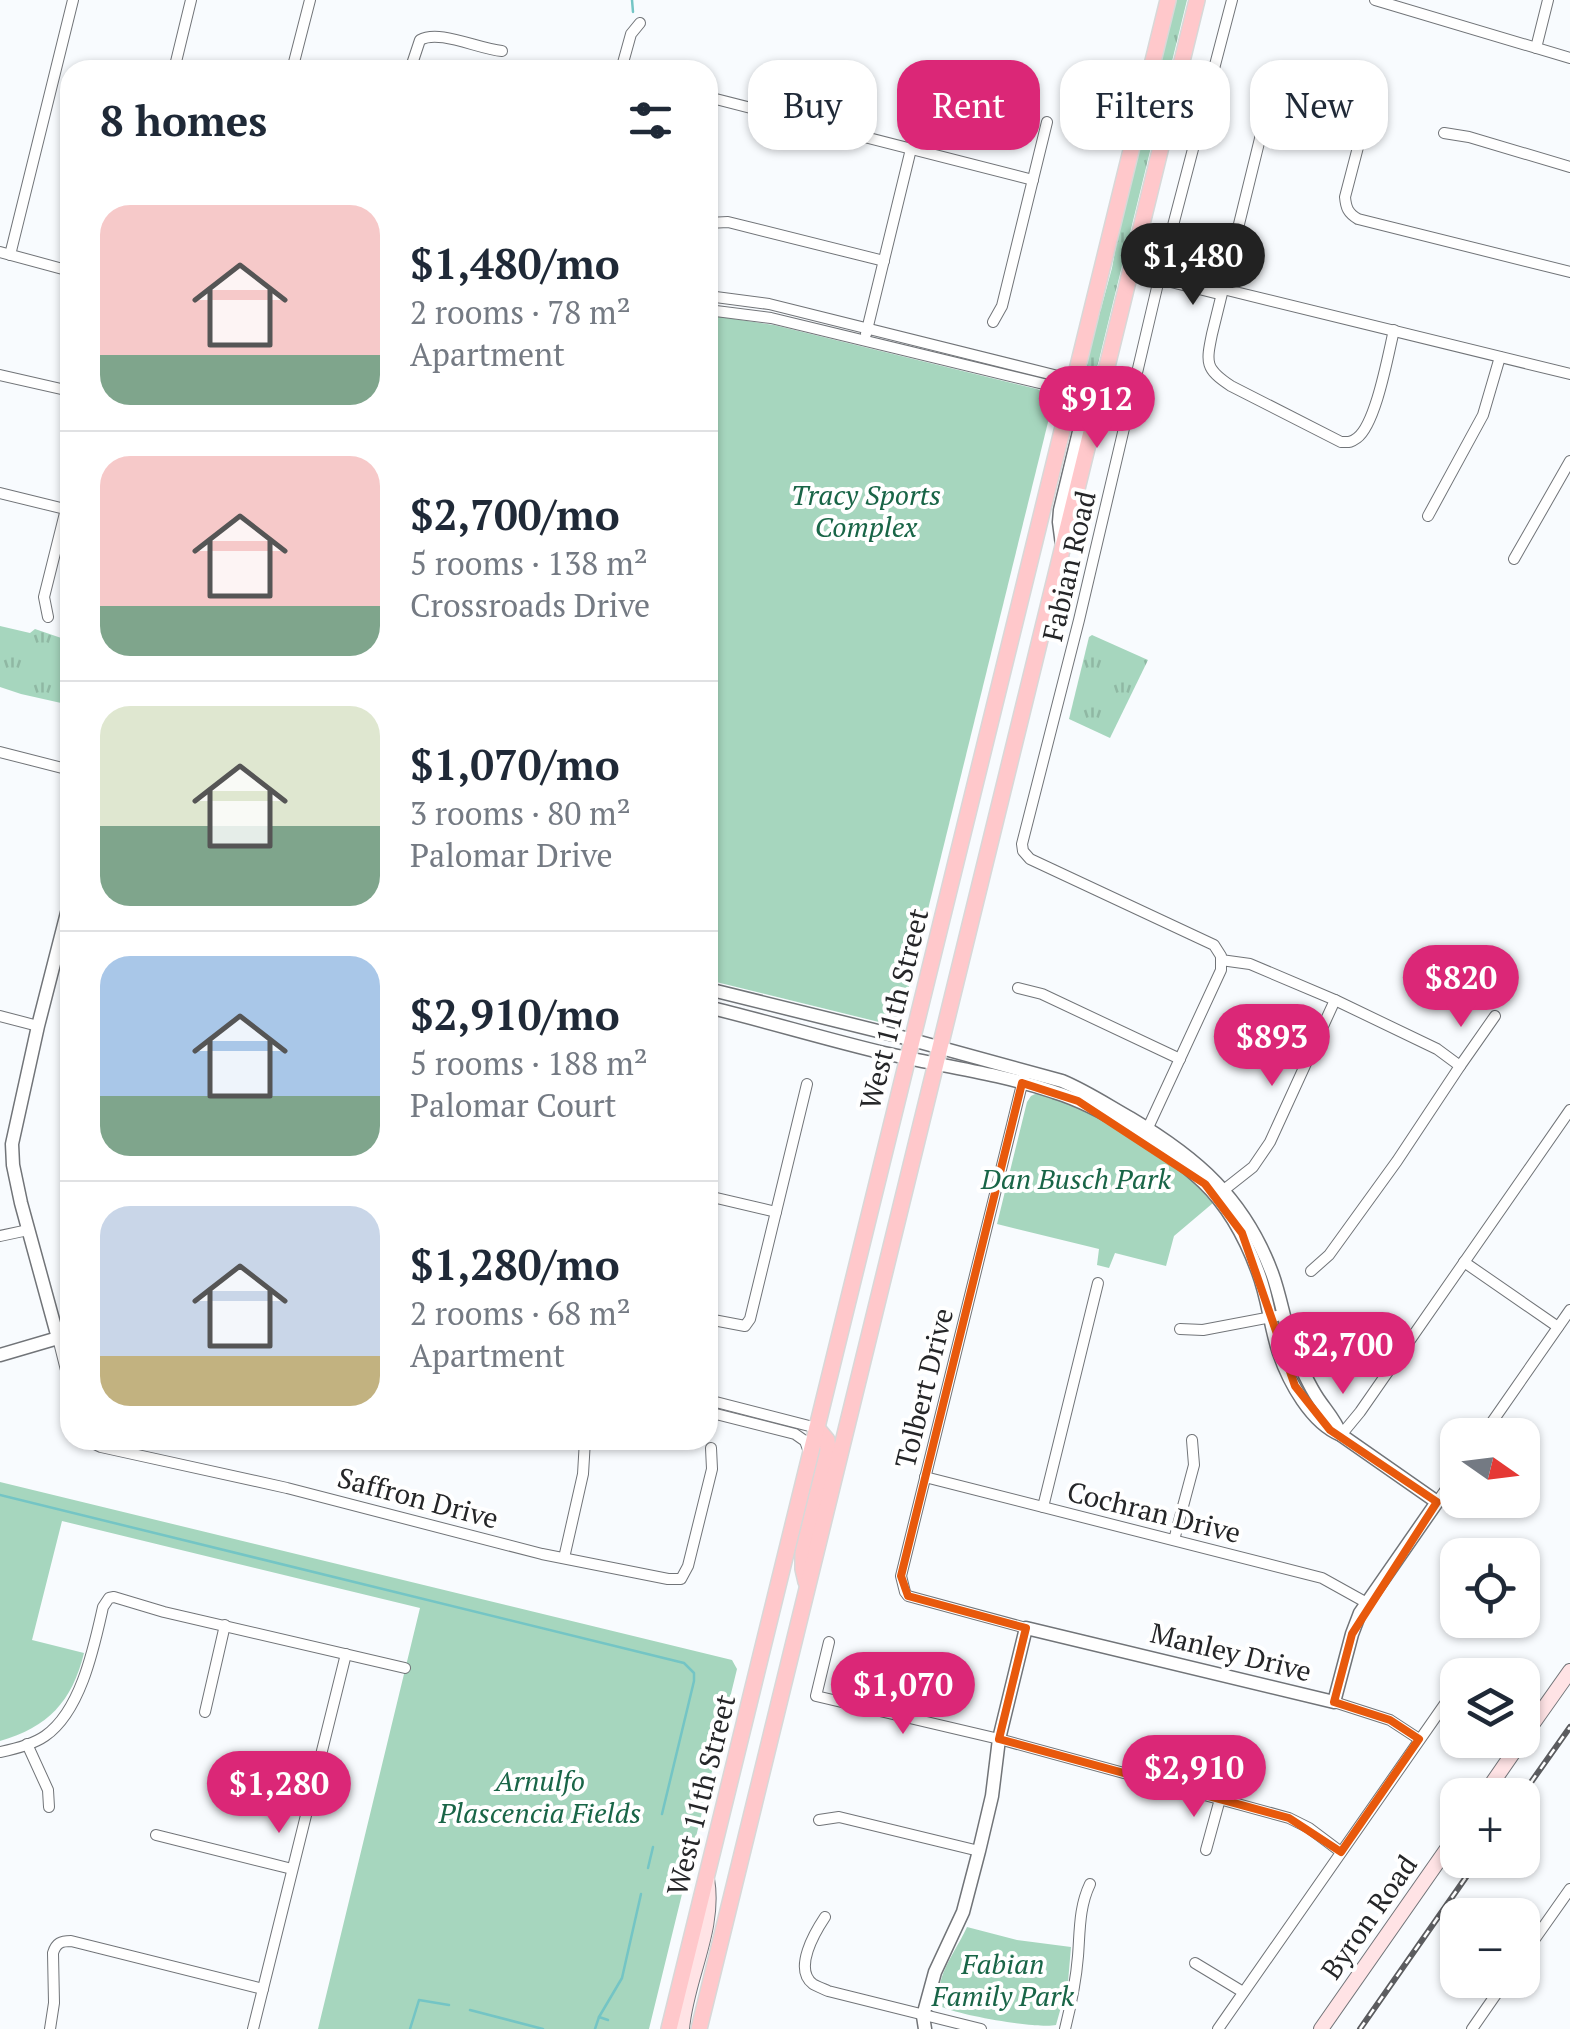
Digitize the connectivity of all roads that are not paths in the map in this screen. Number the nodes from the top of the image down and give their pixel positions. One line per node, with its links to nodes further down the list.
1 (73, 0): 28 (street)
2 (191, 0): 15 (street)
3 (310, 0): 16 (street)
4 (1168, 0): 43 (main road, West 11th Street)
5 (1197, 0): 51 (main road, West 11th Street)
6 (1232, 0): 30 (street, Fabian Road)
7 (1375, 0): 10 (street)
8 (1426, 0): 10 (street)
9 (1548, 0): 12 (street)
10 (1423, 14): 12 (street)
11 (640, 23): 18 (street)
12 (1536, 48): 14 (street)
13 (502, 51): 17 (street)
14 (1570, 58)
15 (176, 60)
16 (295, 60)
17 (413, 60)
18 (624, 60)
19 (718, 100): 22 (street)
20 (1047, 122): 26 (street)
21 (1444, 133): 25 (street)
22 (897, 145)
23 (911, 150): 29 (street)
24 (915, 150): 26 (street)
25 (1570, 167)
26 (1032, 180): 37 (street)
27 (718, 222): 29 (street)
28 (5, 254): 31 (street)
29 (884, 261): 39 (street)
30 (1162, 266): 33 (street, Fabian Road); 34 (street)
31 (60, 268)
32 (1570, 272): 34 (street)
33 (1159, 279): 34 (street); 57 (street, Fabian Road)
34 (1223, 289): 38 (street); 38 (street)
35 (718, 297): 39 (street)
36 (718, 311): 39 (street)
37 (993, 322)
38 (1394, 330): 40 (street)
39 (866, 334): 43 (street); 45 (street)
40 (1500, 356): 42 (street); 49 (street)
41 (0, 374): 44 (street)
42 (1570, 374)
43 (1074, 380): 45 (main road, West 11th Street); 51 (street)
44 (60, 389)
45 (1068, 408): 65 (main road, West 11th Street)
46 (1570, 461): 52 (street)
47 (0, 494): 48 (street)
48 (60, 508)
49 (1428, 516)
50 (60, 539): 53 (street)
51 (1062, 548): 66 (main road, West 11th Street)
52 (1514, 559)
53 (48, 617)
54 (0, 752): 55 (street)
55 (60, 767)
56 (60, 943): 64 (street)
57 (1221, 960): 60 (street); 68 (street)
58 (1018, 988): 68 (street)
59 (718, 992): 65 (street)
60 (1335, 1000): 69 (street); 74 (street)
61 (718, 1010): 67 (street)
62 (0, 1016): 64 (street)
63 (1496, 1016): 69 (street)
64 (38, 1026): 77 (street)
65 (912, 1040): 66 (street); 67 (main road, West 11th Street)
66 (938, 1055): 67 (street); 70 (street); 106 (main road, West 11th Street)
67 (908, 1058): 93 (main road, West 11th Street)
68 (1180, 1059): 73 (street)
69 (1460, 1066): 80 (street)
70 (1024, 1077): 73 (street); 100 (street, Tolbert Drive)
71 (807, 1084): 76 (street)
72 (1570, 1110): 79 (street)
73 (1146, 1133): 74 (street)
74 (1220, 1193): 83 (street)
75 (718, 1198): 76 (street)
76 (776, 1212): 84 (street)
77 (28, 1230): 78 (street); 85 (street)
78 (0, 1236)
79 (1464, 1262): 86 (street); 94 (street)
80 (1310, 1271)
81 (1098, 1284): 103 (street)
82 (1570, 1310): 86 (street)
83 (1277, 1316): 87 (street); 94 (street)
84 (718, 1321)
85 (60, 1325)
86 (1558, 1327): 92 (street)
87 (1180, 1329)
88 (60, 1338): 89 (street)
89 (0, 1354)
90 (718, 1403): 93 (street)
91 (718, 1415): 99 (street)
92 (1495, 1418)
93 (817, 1428): 99 (main road, West 11th Street); 106 (main road)
94 (1342, 1435): 102 (street)
95 (1192, 1440): 104 (street)
96 (115, 1450): 105 (street, Saffron Drive)
97 (584, 1450): 105 (street)
98 (711, 1450): 105 (street, Saffron Drive)
99 (810, 1456): 131 (main road, West 11th Street)
100 (925, 1476): 103 (street, Cochran Drive); 109 (street, Tolbert Drive)
101 (1440, 1498): 102 (street)
102 (1437, 1502): 107 (street)
103 (1043, 1507): 104 (street, Cochran Drive)
104 (1174, 1540): 107 (street, Cochran Drive)
105 (564, 1558)
106 (808, 1586): 141 (main road, West 11th Street)
107 (1367, 1603): 114 (street)
108 (226, 1625): 111 (street); 116 (street); 120 (street)
109 (1026, 1628): 114 (street, Manley Drive); 118 (street)
110 (830, 1642): 118 (street)
111 (346, 1654): 112 (street); 130 (street)
112 (405, 1668)
113 (1570, 1670): 117 (main road)
114 (1334, 1702): 119 (street, Manley Drive)
115 (1440, 1709): 119 (street)
116 (204, 1712)
117 (1540, 1714)
118 (999, 1739): 122 (street); 127 (street)
119 (1419, 1739): 128 (street)
120 (28, 1744): 121 (street); 123 (street)
121 (0, 1752)
122 (1220, 1799): 126 (street); 128 (street)
123 (49, 1806)
124 (819, 1820): 127 (street)
125 (156, 1836): 130 (street)
126 (1206, 1850)
127 (979, 1851): 140 (street)
128 (1340, 1852): 138 (street)
129 (1440, 1858): 150 (main road, Byron Road)
130 (292, 1868): 137 (street)
131 (706, 1878): 144 (main road, West 11th Street); 145 (main road)
132 (1090, 1884): 148 (street)
133 (1570, 1889): 135 (street)
134 (825, 1917): 140 (street)
135 (1540, 1932)
136 (1195, 1963): 138 (street)
137 (262, 1989): 142 (street); 143 (street)
138 (1243, 1992): 149 (street)
139 (1494, 1998): 151 (street)
140 (924, 2022): 146 (street); 147 (street)
141 (702, 2025)
142 (50, 2029)
143 (253, 2029)
144 (669, 2029)
145 (682, 2029)
146 (914, 2029)
147 (981, 2029)
148 (1065, 2029)
149 (1218, 2029)
150 (1321, 2029)
151 (1472, 2029)

